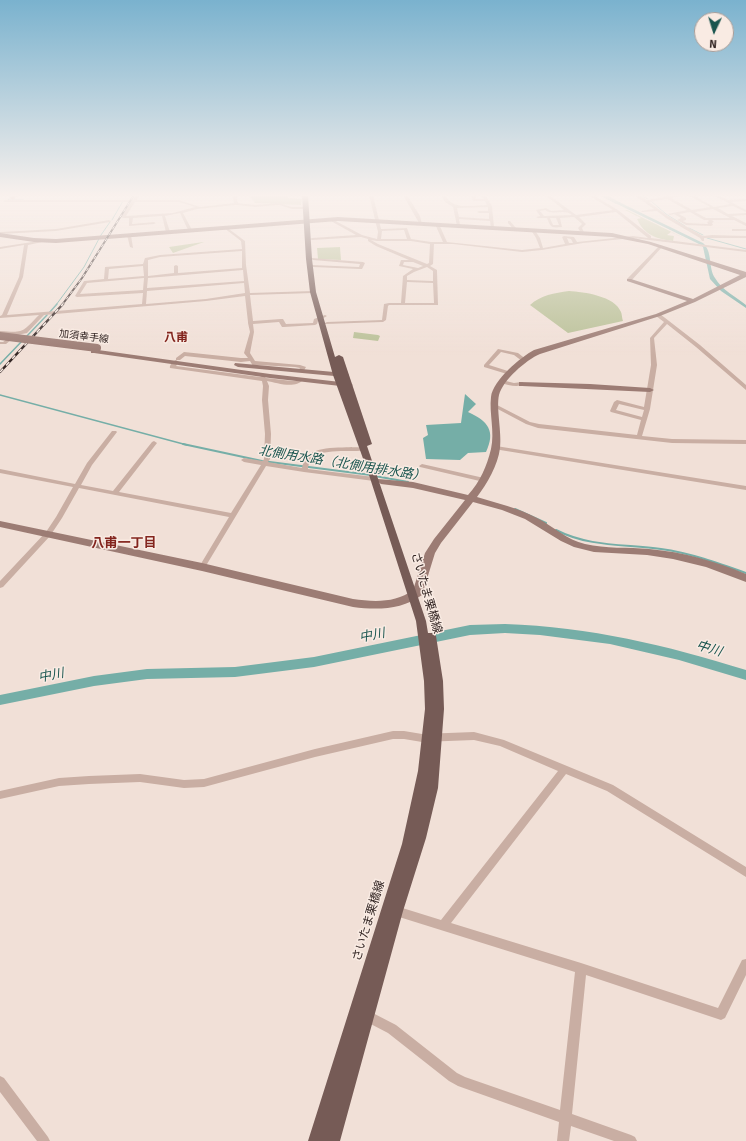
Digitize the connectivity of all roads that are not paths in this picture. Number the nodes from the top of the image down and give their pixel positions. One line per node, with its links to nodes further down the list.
1 (25, 248): 37 (street)
2 (310, 248): 30 (main road, さいたま栗橋線)
3 (312, 248): 15 (main road, さいたま栗橋線)
4 (385, 248): 14 (street)
5 (432, 248): 18 (street)
6 (496, 248): 11 (street)
7 (546, 248): 11 (street)
8 (659, 248): 25 (street)
9 (667, 248): 22 (street)
10 (720, 248): 13 (street)
11 (542, 249)
12 (244, 250): 16 (street); 19 (street)
13 (746, 251)
14 (412, 260): 18 (street); 20 (street)
15 (313, 262): 15 (street); 38 (main road, さいたま栗橋線)
16 (145, 265): 23 (street); 24 (street)
17 (176, 266): 21 (street)
18 (427, 266): 20 (street); 28 (street)
19 (245, 269): 21 (street); 27 (street)
20 (418, 269): 26 (street)
21 (176, 275): 23 (street)
22 (746, 275): 32 (street)
23 (146, 278): 24 (street); 29 (street)
24 (106, 280): 29 (street)
25 (629, 280): 32 (street)
26 (405, 281): 28 (street); 33 (street)
27 (246, 282): 29 (street); 31 (street)
28 (435, 282): 33 (street)
29 (145, 291): 34 (street)
30 (313, 292): 31 (street); 38 (main road, さいたま栗橋線)
31 (247, 294): 34 (street); 39 (street)
32 (693, 302): 36 (street)
33 (403, 304): 41 (street)
34 (144, 305): 35 (street)
35 (42, 315): 37 (street); 43 (street)
36 (658, 315): 40 (street); 50 (street)
37 (2, 317)
38 (322, 317): 39 (street); 41 (main road, さいたま栗橋線); 54 (main road, さいたま栗橋線)
39 (250, 322): 51 (street)
40 (666, 322): 60 (street); 61 (street)
41 (327, 324): 54 (main road, さいたま栗橋線)
42 (0, 332): 43 (street)
43 (16, 334): 44 (street); 47 (street)
44 (23, 335)
45 (0, 336): 48 (street, 加須幸手線, bridge)
46 (0, 339): 48 (street, 加須幸手線)
47 (0, 344)
48 (96, 350): 49 (street, 加須幸手線); 49 (street, 加須幸手線)
49 (177, 360): 51 (street); 52 (street); 55 (street); 56 (street)
50 (524, 360): 53 (street); 53 (street)
51 (253, 362): 52 (street)
52 (301, 371): 54 (street)
53 (509, 373): 57 (street)
54 (341, 375): 58 (main road, さいたま栗橋線)
55 (263, 378): 56 (street); 72 (street)
56 (300, 380): 58 (street)
57 (502, 382): 59 (street); 62 (street)
58 (345, 384): 70 (main road, さいたま栗橋線); 76 (main road, さいたま栗橋線)
59 (523, 386): 61 (street)
60 (746, 388)
61 (649, 391): 63 (street)
62 (495, 406): 66 (street); 69 (street)
63 (647, 409): 64 (street); 64 (street)
64 (644, 419): 66 (street)
65 (114, 432): 78 (street)
66 (639, 438): 67 (street)
67 (746, 442)
68 (154, 443): 80 (street)
69 (496, 448): 77 (street); 79 (street)
70 (364, 449): 74 (street); 76 (main road, さいたま栗橋線)
71 (244, 460): 72 (street)
72 (266, 462): 74 (street); 82 (street)
73 (422, 466): 77 (street)
74 (304, 470): 76 (street)
75 (0, 471): 78 (street)
76 (376, 477): 81 (street); 88 (main road, さいたま栗橋線)
77 (484, 480): 81 (street)
78 (77, 486): 80 (street); 84 (street)
79 (746, 488)
80 (115, 493): 82 (street)
81 (471, 497): 86 (street); 88 (street)
82 (233, 516): 85 (street)
83 (0, 524): 84 (street)
84 (48, 534): 85 (street); 87 (street)
85 (202, 567): 88 (street)
86 (746, 578)
87 (0, 585)
88 (415, 594): 89 (main road, さいたま栗橋線)
89 (433, 737): 90 (street); 91 (street); 93 (main road, さいたま栗橋線); 101 (main road, さいたま栗橋線)
90 (565, 769): 92 (street); 94 (street)
91 (0, 795)
92 (746, 872)
93 (396, 911): 94 (street); 97 (main road, さいたま栗橋線)
94 (444, 926): 96 (street)
95 (746, 964): 96 (street)
96 (581, 968): 99 (street)
97 (367, 1016): 99 (street); 102 (main road, さいたま栗橋線)
98 (0, 1082): 100 (street)
99 (565, 1118): 103 (street); 104 (street)
100 (44, 1141)
101 (317, 1141)
102 (331, 1141)
103 (563, 1141)
104 (631, 1141)

